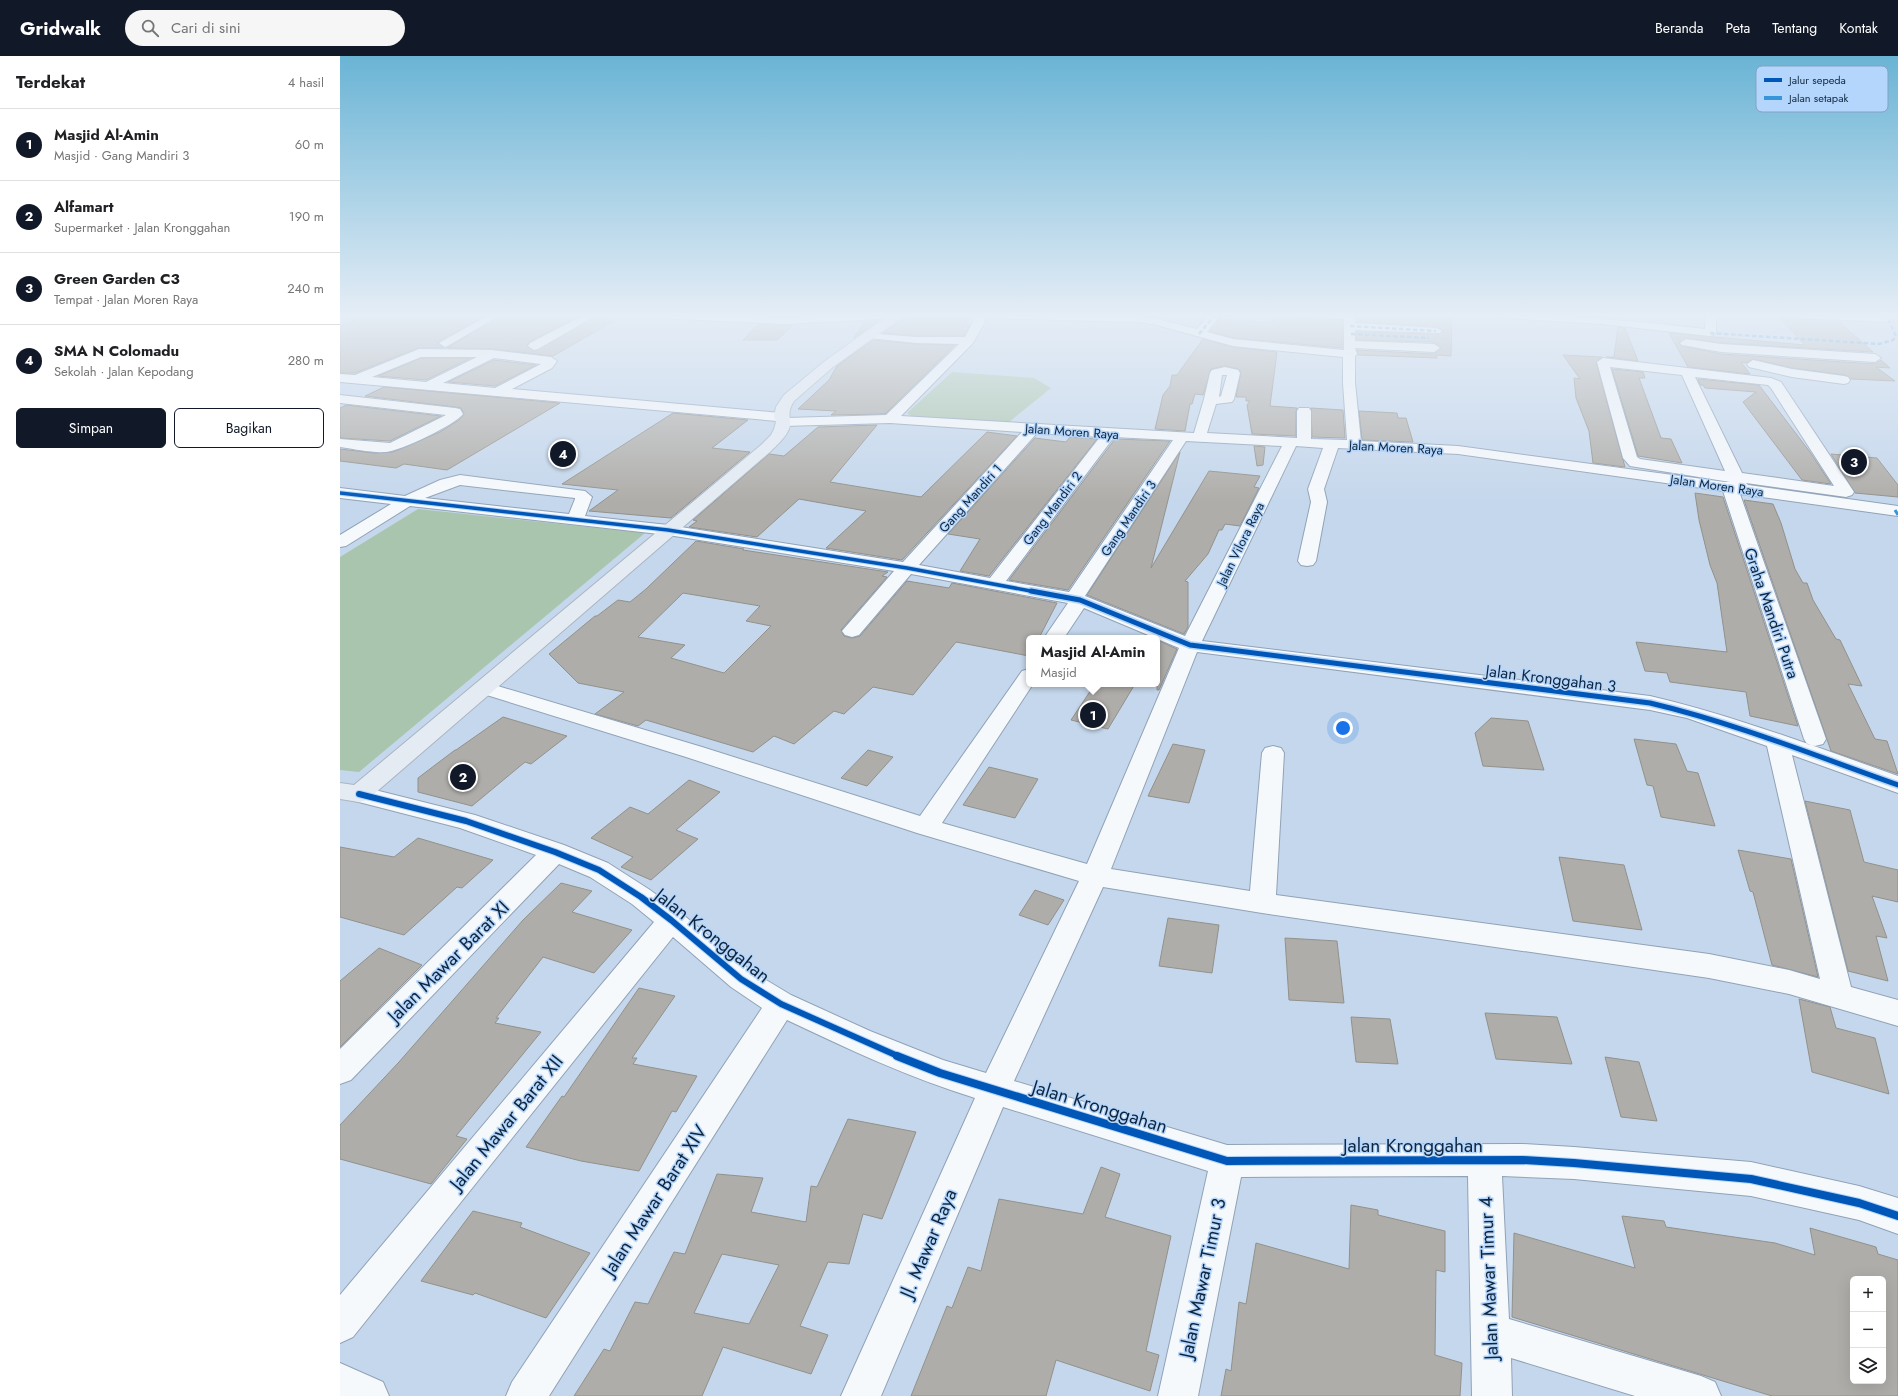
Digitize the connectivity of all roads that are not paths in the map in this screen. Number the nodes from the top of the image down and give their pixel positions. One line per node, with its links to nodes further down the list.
1 (340, 378): 12 (street, Jalan Moren Raya)
2 (360, 378): 12 (street)
3 (444, 378): 14 (street)
4 (524, 378): 15 (street)
5 (813, 378): 19 (main road)
6 (932, 378): 20 (street)
7 (1349, 378): 28 (street)
8 (1606, 378): 29 (street)
9 (1689, 378): 29 (street, Graha Mandiri Putra)
10 (1735, 378): 29 (street)
11 (1826, 378): 13 (street)
12 (357, 379): 14 (street, Jalan Moren Raya)
13 (1844, 380)
14 (427, 386): 15 (street, Jalan Moren Raya)
15 (497, 392): 19 (street, Jalan Moren Raya)
16 (340, 399): 26 (street)
17 (1211, 399): 24 (street)
18 (1304, 411): 25 (street)
19 (782, 419): 20 (street, Jalan Moren Raya); 34 (main road)
20 (890, 419): 21 (street, Jalan Moren Raya)
21 (1034, 428): 22 (street, Jalan Moren Raya); 37 (street, Gang Mandiri 1)
22 (1110, 433): 23 (street, Jalan Moren Raya); 38 (street, Gang Mandiri 2)
23 (1182, 437): 24 (street, Jalan Moren Raya); 39 (street, Gang Mandiri 3)
24 (1199, 438): 25 (street, Jalan Moren Raya)
25 (1297, 442): 27 (street, Jalan Moren Raya); 42 (street, Jalan Vilora Raya)
26 (340, 443)
27 (1332, 444): 28 (street, Jalan Moren Raya); 36 (street)
28 (1354, 444): 29 (street, Jalan Moren Raya)
29 (1736, 484): 32 (street, Jalan Moren Raya); 45 (street, Graha Mandiri Putra)
30 (340, 493): 31 (street, Jalan Kronggahan 3)
31 (410, 500): 33 (street, Jalan Kronggahan 3); 33 (street); 35 (street)
32 (1898, 511)
33 (575, 519): 34 (street, Jalan Kronggahan 3)
34 (668, 530): 37 (street, Jalan Kronggahan 3); 44 (main road)
35 (340, 542)
36 (1307, 561)
37 (906, 568): 38 (street, Jalan Kronggahan 3); 40 (street, Gang Mandiri 1)
38 (995, 584): 39 (street, Jalan Kronggahan 3)
39 (1077, 599): 41 (street, Gang Mandiri 3); 42 (street, Jalan Kronggahan 3)
40 (852, 631)
41 (1056, 635)
42 (1190, 645): 46 (street, Jalan Kronggahan 3); 52 (street, Jalan Vilora Raya)
43 (1026, 679): 50 (street)
44 (484, 688): 49 (main road); 50 (street)
45 (1815, 739)
46 (1777, 741): 48 (street, Jalan Kronggahan 3); 55 (street)
47 (1273, 753): 53 (street)
48 (1898, 785)
49 (349, 792): 51 (street, Jalan Kronggahan)
50 (926, 827): 52 (street)
51 (555, 852): 54 (street, Jalan Kronggahan); 58 (street, Jalan Mawar Barat XI)
52 (1095, 876): 53 (street); 59 (street, Jl. Mawar Raya)
53 (1262, 903): 55 (street)
54 (671, 920): 56 (street, Jalan Kronggahan); 63 (street, Jalan Mawar Barat XII)
55 (1839, 996): 57 (street)
56 (781, 1004): 59 (street, Jalan Kronggahan); 67 (street, Jalan Mawar Barat XIV)
57 (1898, 1013)
58 (340, 1070)
59 (994, 1090): 61 (street, Jalan Kronggahan); 68 (street, Jl. Mawar Raya)
60 (1484, 1160): 61 (street, Jalan Kronggahan); 62 (street, Jalan Kronggahan); 64 (street, Jalan Mawar Timur 4)
61 (1226, 1161): 69 (street, Jalan Mawar Timur 3)
62 (1898, 1216)
63 (340, 1324)
64 (1491, 1333): 70 (street, Jalan Mawar Timur 4); 71 (street)
65 (340, 1383): 66 (street)
66 (369, 1396)
67 (526, 1396)
68 (861, 1396)
69 (1178, 1396)
70 (1492, 1396)
71 (1701, 1396)

